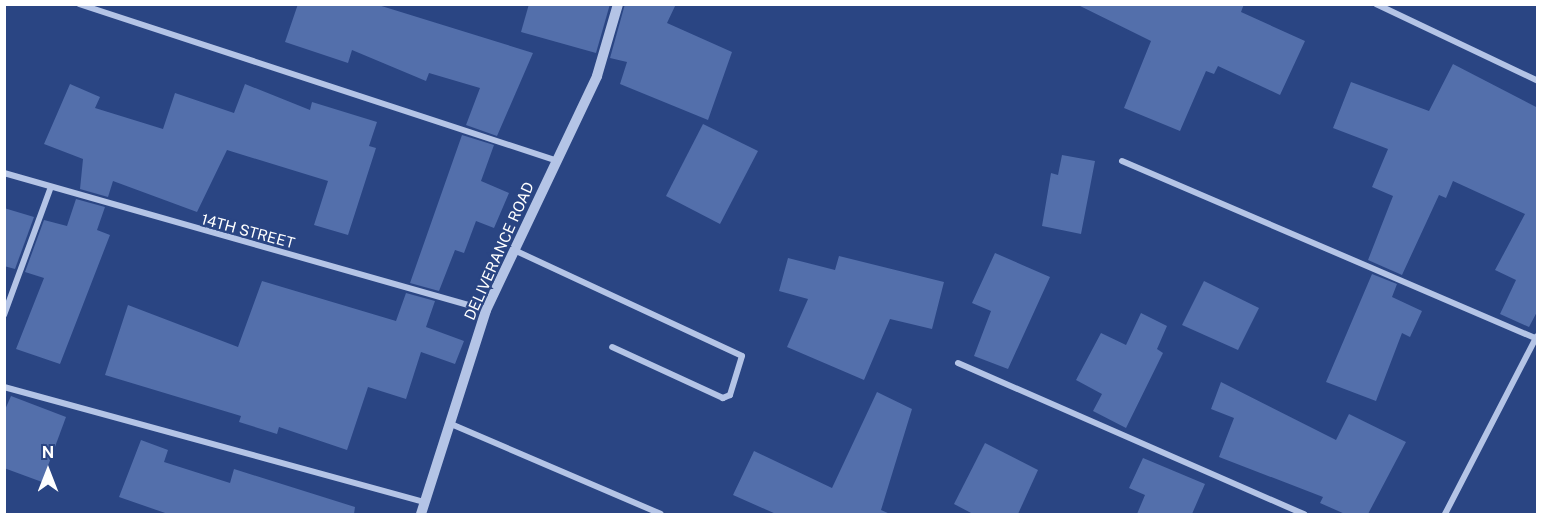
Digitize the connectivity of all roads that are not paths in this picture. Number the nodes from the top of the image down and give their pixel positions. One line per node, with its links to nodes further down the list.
1 (79, 4): 5 (street)
2 (618, 4): 5 (street, DELIVERANCE ROAD)
3 (1376, 4): 4 (street)
4 (1538, 81)
5 (555, 160): 9 (street, DELIVERANCE ROAD)
6 (1122, 161): 12 (street)
7 (4, 173): 8 (street, 14TH STREET)
8 (50, 189): 10 (street, 14TH STREET); 11 (street)
9 (514, 250): 10 (street, DELIVERANCE ROAD); 13 (street)
10 (486, 310): 16 (street, DELIVERANCE ROAD)
11 (4, 315)
12 (1537, 338): 21 (street)
13 (612, 347)
14 (958, 363): 20 (street)
15 (4, 387): 17 (street)
16 (451, 424): 17 (street, DELIVERANCE ROAD); 19 (street)
17 (424, 502): 18 (street, DELIVERANCE ROAD)
18 (421, 514)
19 (661, 514)
20 (1304, 514)
21 (1445, 514)

